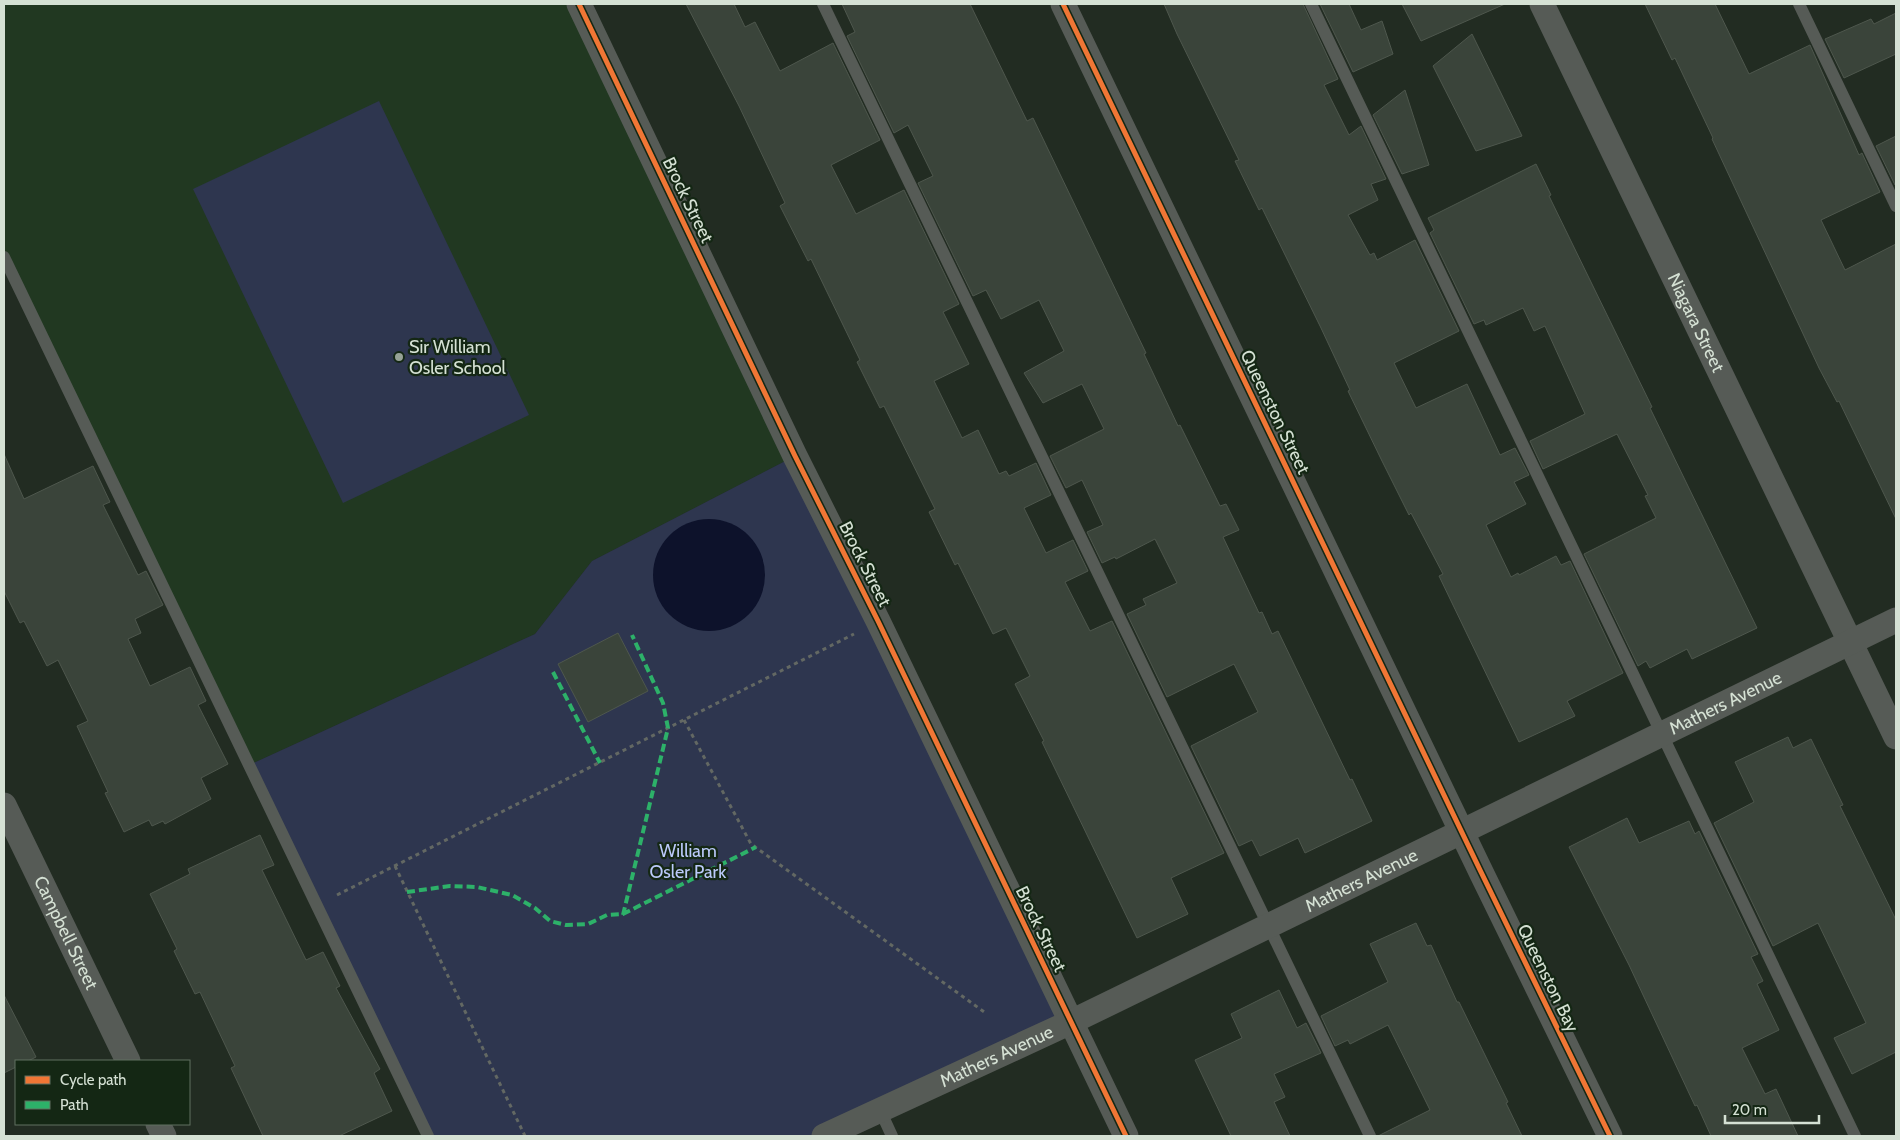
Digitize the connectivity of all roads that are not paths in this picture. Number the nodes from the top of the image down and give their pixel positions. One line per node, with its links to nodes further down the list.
1 (579, 4): 16 (street, Brock Street)
2 (823, 4): 15 (lane)
3 (1063, 4): 14 (street, Queenston Street)
4 (1311, 4): 11 (lane)
5 (1542, 4): 10 (street, Niagara Street)
6 (1799, 4): 7 (lane)
7 (1896, 206)
8 (4, 257): 19 (lane)
9 (1896, 620): 10 (street, Mathers Avenue)
10 (1850, 642): 11 (street, Mathers Avenue); 12 (street, Niagara Street)
11 (1663, 734): 14 (street, Mathers Avenue); 25 (lane)
12 (1896, 737)
13 (4, 805): 17 (street, Campbell Street)
14 (1462, 831): 15 (street, Mathers Avenue); 24 (street, Queenston Bay)
15 (1268, 926): 16 (street, Mathers Avenue); 23 (lane)
16 (1071, 1022): 18 (street, Mathers Avenue); 22 (street, Brock Street)
17 (128, 1060)
18 (880, 1110): 20 (street, Mathers Avenue); 21 (lane)
19 (428, 1136)
20 (824, 1136)
21 (892, 1136)
22 (1126, 1136)
23 (1370, 1136)
24 (1610, 1136)
25 (1855, 1136)

